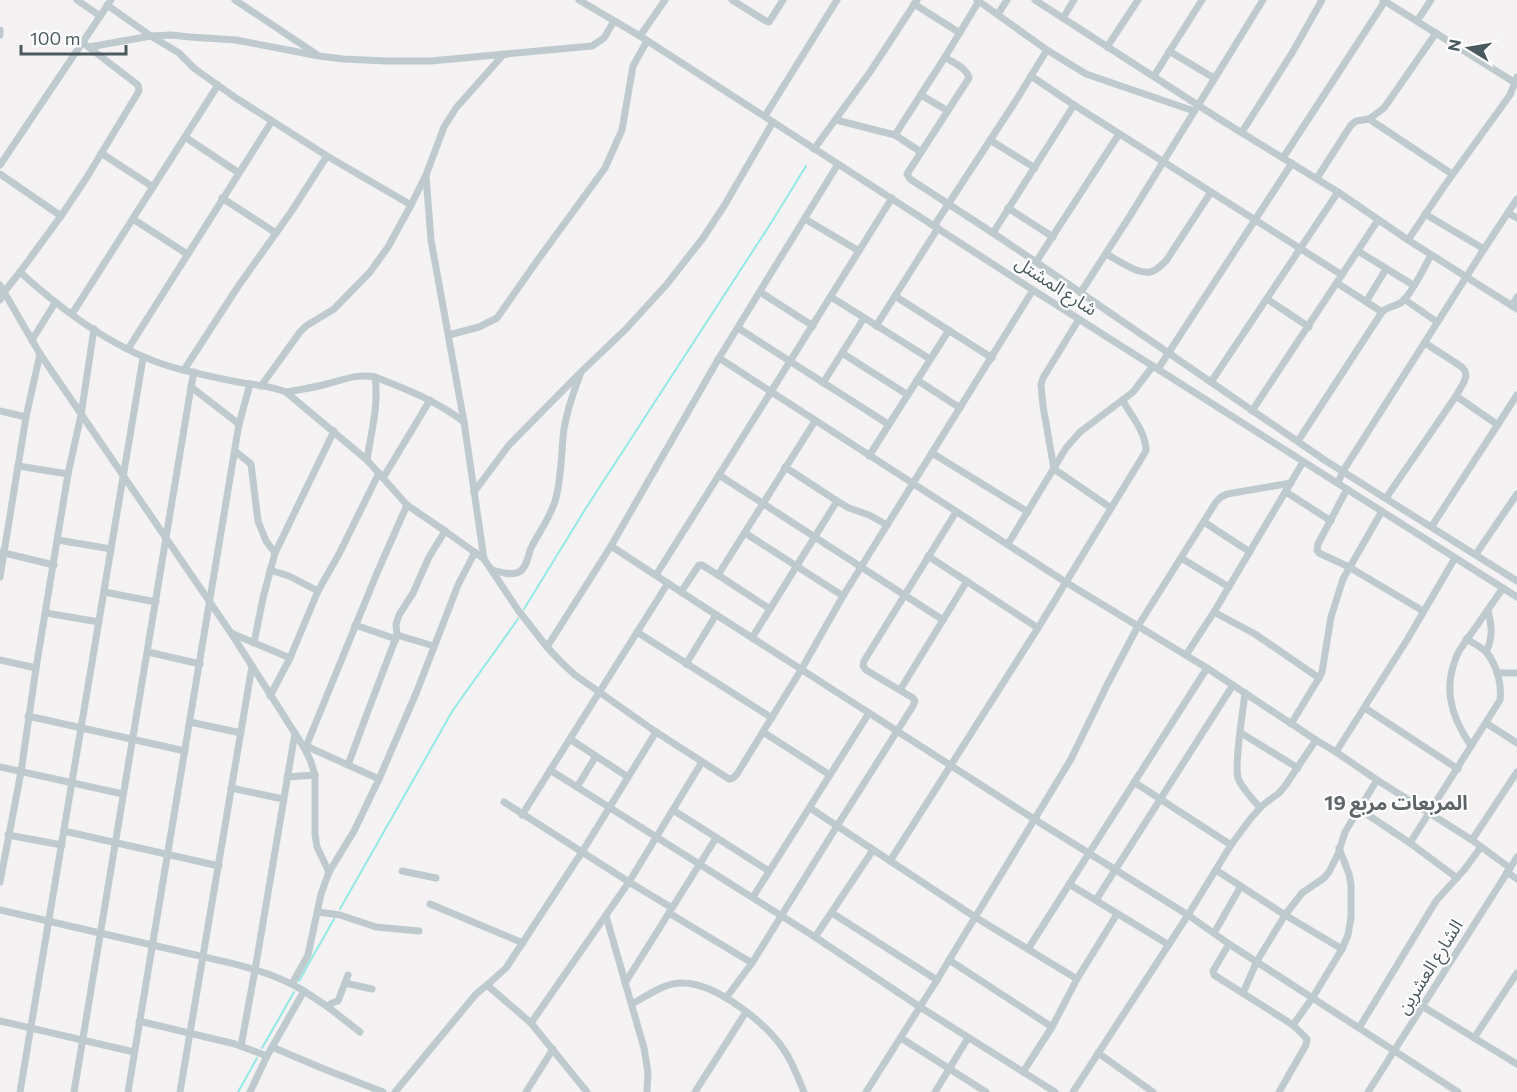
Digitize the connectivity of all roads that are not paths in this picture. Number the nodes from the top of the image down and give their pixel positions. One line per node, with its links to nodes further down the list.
1 (77, 0): 21 (street)
2 (235, 0): 38 (street)
3 (579, 0): 23 (street, شارع المشتل)
4 (665, 0): 30 (street)
5 (732, 0): 6 (street)
6 (783, 0)
7 (1007, 0): 20 (street)
8 (1035, 0): 22 (street)
9 (1074, 0): 22 (street)
10 (1138, 0): 34 (street)
11 (1202, 0): 36 (street)
12 (1263, 0): 42 (street)
13 (1322, 0): 54 (street)
14 (1431, 0): 24 (street)
15 (834, 1): 49 (street)
16 (978, 1): 20 (street); 26 (street)
17 (1384, 1): 24 (street); 63 (street)
18 (916, 2): 26 (street); 51 (street)
19 (109, 3): 21 (street); 29 (street)
20 (998, 14): 35 (street)
21 (100, 16): 32 (street)
22 (1063, 18): 34 (street)
23 (614, 21): 30 (street, شارع المشتل); 37 (street)
24 (1417, 21): 27 (street)
25 (0, 30): 28 (street)
26 (960, 33): 39 (street)
27 (1436, 33): 43 (street); 50 (street)
28 (0, 35)
29 (151, 36): 33 (street); 38 (street); 44 (street)
30 (640, 36): 31 (street, شارع المشتل)
31 (647, 41): 49 (street, شارع المشتل); 134 (street)
32 (82, 42): 33 (street); 67 (street)
33 (89, 47): 61 (street)
34 (1107, 47): 41 (street)
35 (1047, 50): 40 (street); 47 (street)
36 (1170, 51): 41 (street); 42 (street)
37 (503, 55): 38 (street); 72 (street)
38 (320, 56)
39 (945, 57): 45 (street); 48 (street)
40 (1031, 76): 46 (street); 58 (street)
41 (1154, 76): 47 (street)
42 (1214, 78): 47 (street)
43 (1516, 81): 71 (street)
44 (218, 85): 52 (street); 57 (street)
45 (921, 95): 48 (street); 56 (street)
46 (1074, 105): 55 (street); 68 (street)
47 (1197, 107): 54 (street); 64 (street)
48 (948, 111): 60 (street)
49 (765, 116): 53 (street, شارع المشتل)
50 (1369, 119): 71 (street); 73 (street)
51 (836, 120): 56 (street); 59 (street)
52 (272, 121): 62 (street); 69 (street)
53 (773, 122): 59 (street, شارع المشتل); 148 (street)
54 (1242, 132): 63 (street)
55 (1119, 134): 64 (street); 94 (street)
56 (895, 135): 60 (street)
57 (185, 137): 69 (street); 74 (street)
58 (990, 140): 68 (street); 80 (street)
59 (814, 149): 66 (street, شارع المشتل)
60 (921, 152): 80 (street)
61 (101, 153): 74 (street); 85 (street)
62 (327, 156): 81 (street); 92 (street)
63 (1283, 158): 65 (street)
64 (1164, 162): 75 (street); 101 (street)
65 (1292, 163): 73 (street); 89 (street)
66 (838, 164): 78 (street, شارع المشتل); 88 (street)
67 (0, 165)
68 (1035, 168): 82 (street)
69 (239, 173): 77 (street)
70 (0, 174): 85 (street)
71 (1452, 174): 84 (street)
72 (426, 175): 81 (street); 134 (street)
73 (1317, 178): 76 (street)
74 (153, 187): 87 (street)
75 (1211, 192): 89 (street); 101 (street)
76 (1338, 192): 90 (street); 96 (street)
77 (222, 198): 92 (street); 100 (street)
78 (892, 198): 91 (street, شارع المشتل); 99 (street)
79 (1517, 200): 83 (street)
80 (949, 204): 91 (street); 93 (street)
81 (411, 205): 155 (street)
82 (1008, 208): 93 (street); 94 (street)
83 (1508, 213): 86 (street); 97 (street)
84 (1425, 214): 95 (street); 97 (street)
85 (61, 216): 105 (street)
86 (1517, 218)
87 (133, 219): 100 (street); 124 (street)
88 (805, 219): 99 (street); 112 (street)
89 (1255, 219): 96 (street); 138 (street)
90 (1378, 220): 95 (street); 98 (street)
91 (936, 227): 111 (street, شارع المشتل); 114 (street)
92 (276, 233): 147 (street)
93 (993, 233): 103 (street)
94 (1053, 237): 103 (street)
95 (1408, 240): 102 (street)
96 (1301, 249): 106 (street); 117 (street)
97 (1484, 249): 107 (street)
98 (1358, 251): 104 (street); 106 (street)
99 (859, 252): 115 (street)
100 (187, 254): 137 (street)
101 (1106, 254): 113 (street)
102 (1431, 255): 107 (street); 109 (street)
103 (1036, 262): 113 (street)
104 (1386, 269): 109 (street); 120 (street)
105 (21, 272): 110 (street); 121 (street)
106 (1342, 275): 108 (street)
107 (1467, 277): 122 (street); 127 (street)
108 (1337, 283): 120 (street); 130 (street)
109 (1413, 285): 118 (street)
110 (2, 289): 119 (street); 135 (street)
111 (1033, 290): 126 (street, شارع المشتل); 141 (street)
112 (760, 292): 128 (street); 131 (street)
113 (1081, 292): 138 (street)
114 (895, 296): 129 (street); 133 (street)
115 (831, 297): 125 (street); 128 (street)
116 (1517, 297): 122 (street)
117 (1267, 299): 130 (street); 152 (street)
118 (1404, 299): 123 (street); 127 (street)
119 (0, 300)
120 (1366, 302): 123 (street)
121 (55, 303): 124 (street); 135 (street)
122 (1514, 308)
123 (1382, 312): 175 (street)
124 (72, 314): 132 (street)
125 (864, 318): 129 (street); 139 (street)
126 (1078, 319): 146 (street, شارع المشتل); 183 (street)
127 (1437, 322): 136 (street)
128 (813, 326): 145 (street)
129 (876, 326): 144 (street)
130 (1309, 327): 166 (street)
131 (738, 328): 143 (street); 145 (street)
132 (94, 329): 137 (street); 167 (street)
133 (949, 330): 141 (street); 144 (street)
134 (449, 335): 170 (street)
135 (32, 340): 140 (street)
136 (1425, 343): 161 (street); 184 (street)
137 (128, 349): 142 (street)
138 (1168, 352): 146 (street); 152 (street)
139 (842, 353): 153 (street); 159 (street)
140 (40, 354): 167 (street); 168 (street)
141 (992, 357): 164 (street)
142 (143, 358): 147 (street); 187 (street)
143 (719, 358): 158 (street); 214 (street)
144 (930, 359): 151 (street)
145 (790, 362): 153 (street); 158 (street)
146 (1155, 368): 163 (street); 180 (street, شارع المشتل)
147 (184, 370): 149 (street)
148 (582, 370): 193 (street); 230 (street)
149 (194, 372): 154 (street); 156 (street)
150 (375, 377): 157 (street); 162 (street); 179 (street)
151 (917, 380): 159 (street); 164 (street)
152 (1212, 382): 166 (street)
153 (823, 383): 172 (street)
154 (250, 384): 155 (street); 171 (street)
155 (261, 386): 157 (street)
156 (191, 387): 171 (street); 211 (street)
157 (286, 392): 174 (street)
158 (771, 393): 169 (street); 186 (street)
159 (908, 395): 172 (street)
160 (1517, 395): 173 (street)
161 (1456, 396): 173 (street); 196 (street)
162 (430, 400): 170 (street); 188 (street)
163 (1123, 401): 183 (street); 200 (street)
164 (960, 408): 177 (street)
165 (0, 411): 168 (street)
166 (1252, 411): 175 (street)
167 (81, 415): 185 (street); 187 (street)
168 (26, 417): 181 (street)
169 (815, 421): 178 (street); 182 (street)
170 (464, 422): 193 (street)
171 (239, 424): 176 (street)
172 (888, 424): 178 (street)
173 (1498, 425): 207 (street)
174 (334, 431): 179 (street); 219 (street)
175 (1298, 441): 184 (street)
176 (235, 451): 219 (street); 247 (street)
177 (932, 453): 191 (street); 203 (street)
178 (869, 456): 191 (street)
179 (366, 460): 188 (street)
180 (1303, 462): 189 (street); 190 (street, شارع المشتل)
181 (18, 466): 185 (street); 218 (street)
182 (785, 467): 197 (street); 198 (street)
183 (1054, 469): 200 (street); 203 (street)
184 (1343, 471): 190 (street); 196 (street)
185 (68, 474): 212 (street)
186 (718, 475): 198 (street); 231 (street)
187 (124, 476): 211 (street); 215 (street)
188 (381, 476): 199 (street); 240 (street)
189 (1292, 483): 194 (street); 205 (street)
190 (1338, 483): 192 (street, شارع المشتل)
191 (912, 484): 202 (street); 206 (street)
192 (1347, 489): 201 (street, شارع المشتل); 204 (street)
193 (474, 492): 224 (street)
194 (1286, 492): 204 (street); 217 (street)
195 (1517, 494): 220 (street)
196 (1386, 498): 207 (street)
197 (837, 501): 206 (street); 210 (street)
198 (763, 503): 209 (street); 210 (street)
199 (407, 505): 208 (street); 256 (street)
200 (1111, 508): 237 (street)
201 (1382, 511): 223 (street, شارع المشتل); 228 (street)
202 (956, 512): 213 (street); 221 (street)
203 (1028, 512): 213 (street)
204 (1331, 521): 228 (street)
205 (1204, 522): 217 (street); 222 (street)
206 (887, 525): 227 (street)
207 (1432, 526): 220 (street)
208 (445, 531): 216 (street); 261 (street)
209 (745, 533): 226 (street); 232 (street)
210 (814, 537): 226 (street); 227 (street)
211 (167, 538): 246 (street); 247 (street)
212 (58, 540): 215 (street); 225 (street)
213 (1008, 544): 237 (street)
214 (611, 546): 231 (street); 266 (street)
215 (111, 549): 241 (street)
216 (476, 552): 224 (street); 265 (street)
217 (1250, 552): 238 (street)
218 (2, 553): 225 (street); 233 (street)
219 (275, 553): 229 (street)
220 (1476, 554): 234 (street)
221 (928, 556): 235 (street); 243 (street)
222 (1181, 558): 238 (street); 257 (street)
223 (1455, 558): 239 (street, شارع المشتل); 249 (street)
224 (484, 559): 230 (street)
225 (54, 565): 252 (street)
226 (796, 566): 244 (street); 248 (street)
227 (861, 567): 243 (street); 244 (street)
228 (1349, 567): 249 (street); 280 (street)
229 (270, 570): 240 (street); 264 (street)
230 (492, 570): 266 (street)
231 (656, 575): 236 (street)
232 (718, 575): 242 (street); 248 (street)
233 (0, 577)
234 (1517, 580)
235 (967, 581): 254 (street); 258 (street)
236 (668, 583): 242 (street); 259 (street)
237 (1067, 583): 257 (street); 258 (street)
238 (1228, 587): 251 (street)
239 (1503, 588): 245 (street, شارع المشتل); 250 (street)
240 (318, 591): 270 (street)
241 (104, 592): 246 (street); 255 (street)
242 (681, 592): 253 (street)
243 (904, 595): 254 (street); 282 (street)
244 (843, 596): 277 (street)
245 (1517, 596)
246 (156, 602): 267 (street)
247 (210, 602): 260 (street); 273 (street)
248 (770, 609): 262 (street)
249 (1423, 611): 286 (street)
250 (1488, 611): 263 (street); 268 (street)
251 (1214, 612): 269 (street); 280 (street)
252 (46, 613): 255 (street); 275 (street)
253 (716, 615): 262 (street); 272 (street)
254 (943, 620): 282 (street)
255 (99, 622): 293 (street)
256 (355, 625): 261 (street); 305 (street)
257 (1138, 626): 269 (street); 339 (street)
258 (1038, 628): 311 (street)
259 (637, 632): 272 (street); 283 (street)
260 (231, 633): 264 (street); 274 (street)
261 (397, 637): 265 (street); 310 (street)
262 (752, 638): 277 (street)
263 (1466, 639): 268 (street); 304 (street)
264 (254, 643): 270 (street)
265 (434, 646): 322 (street)
266 (547, 647): 283 (street)
267 (148, 652): 273 (street); 300 (street)
268 (1486, 652): 278 (street)
269 (1186, 655): 276 (street)
270 (290, 658): 285 (street)
271 (0, 660): 275 (street)
272 (686, 663): 289 (street)
273 (200, 664): 290 (street)
274 (252, 666): 285 (street); 298 (street)
275 (36, 668): 288 (street)
276 (1207, 668): 281 (street); 324 (street)
277 (801, 670): 287 (street); 289 (street)
278 (1497, 673): 279 (street); 291 (street)
279 (1517, 674)
280 (1319, 678): 292 (street)
281 (1233, 685): 284 (street); 329 (street)
282 (900, 690): 296 (street)
283 (599, 692): 294 (street); 301 (street)
284 (1245, 693): 292 (street); 297 (street)
285 (270, 696): 299 (street)
286 (1365, 708): 307 (street); 314 (street)
287 (869, 713): 296 (street); 319 (street)
288 (28, 716): 293 (street); 316 (street)
289 (772, 718): 295 (street)
290 (190, 722): 298 (street); 306 (street)
291 (1486, 723): 303 (street); 304 (street)
292 (1291, 724): 302 (street)
293 (81, 728): 300 (street); 325 (street)
294 (656, 732): 309 (street); 321 (street)
295 (763, 732): 309 (street); 319 (street)
296 (898, 732): 311 (street); 340 (street)
297 (1240, 732): 313 (street); 334 (street)
298 (241, 733): 327 (street)
299 (294, 733): 305 (street); 320 (street)
300 (133, 739): 306 (street); 328 (street)
301 (570, 739): 308 (street); 315 (street)
302 (1316, 740): 307 (street); 313 (street)
303 (1517, 742)
304 (1471, 746): 314 (street)
305 (305, 748): 310 (street); 318 (street)
306 (185, 751): 355 (street)
307 (1336, 752): 323 (street)
308 (596, 756): 321 (street); 326 (street)
309 (702, 762): 336 (street)
310 (348, 765): 322 (street)
311 (951, 766): 339 (street); 357 (street)
312 (0, 767): 316 (street)
313 (1298, 768): 334 (street)
314 (1458, 769): 337 (street)
315 (550, 770): 326 (street); 338 (street)
316 (21, 772): 325 (street); 342 (street)
317 (1517, 772): 345 (street)
318 (315, 774): 320 (street); 365 (street)
319 (830, 775): 333 (street)
320 (287, 777): 330 (street)
321 (628, 777): 332 (street)
322 (379, 778): 365 (street)
323 (1377, 780): 335 (street); 337 (street)
324 (1134, 782): 329 (street); 354 (street)
325 (71, 783): 328 (street); 341 (street)
326 (577, 787): 332 (street)
327 (231, 788): 330 (street); 359 (street)
328 (123, 794): 346 (street)
329 (1160, 798): 349 (street); 360 (street)
330 (283, 799): 401 (street)
331 (504, 802): 338 (street)
332 (610, 807): 343 (street); 353 (street)
333 (810, 808): 340 (street); 364 (street)
334 (1260, 808): 349 (street)
335 (1359, 809): 347 (street); 351 (street)
336 (673, 810): 343 (street); 344 (street)
337 (1429, 813): 345 (street); 347 (street)
338 (522, 815): 353 (street)
339 (1034, 819): 354 (street); 385 (street)
340 (837, 826): 352 (street); 384 (street)
341 (64, 831): 346 (street); 348 (street)
342 (8, 835): 348 (street); 369 (street)
343 (657, 837): 358 (street); 370 (street)
344 (716, 838): 358 (street); 364 (street)
345 (1472, 840): 350 (street)
346 (115, 843): 355 (street); 388 (street)
347 (1410, 843): 367 (street)
348 (62, 845): 386 (street)
349 (1231, 845): 361 (street)
350 (1481, 847): 362 (street); 367 (street)
351 (1339, 848): 382 (street); 396 (street)
352 (873, 850): 357 (street); 379 (street)
353 (582, 852): 370 (street); 391 (street)
354 (1088, 853): 360 (street); 371 (street)
355 (167, 854): 359 (street); 393 (street)
356 (1517, 857): 362 (street, الشارع العشرين)
357 (890, 861): 385 (street)
358 (700, 864): 373 (street); 377 (street)
359 (219, 866): 397 (street)
360 (1114, 870): 374 (street); 381 (street)
361 (1216, 870): 372 (street); 381 (street)
362 (1509, 870): 368 (street); 416 (street, الشارع العشرين)
363 (402, 871): 366 (street)
364 (769, 871): 373 (street)
365 (329, 872): 378 (street)
366 (436, 878)
367 (1457, 878): 425 (street)
368 (1517, 879)
369 (0, 882)
370 (629, 882): 377 (street); 383 (street)
371 (1069, 884): 374 (street); 395 (street)
372 (1242, 886): 382 (street); 389 (street)
373 (753, 897): 384 (street)
374 (1096, 900): 380 (street)
375 (430, 904): 391 (street)
376 (0, 910): 386 (street)
377 (671, 910): 400 (street); 407 (street)
378 (318, 912): 387 (street); 408 (street)
379 (832, 912): 390 (street); 405 (street)
380 (1118, 914): 394 (street); 404 (street)
381 (1188, 915): 389 (street); 394 (street)
382 (1285, 915): 396 (street); 399 (street)
383 (606, 916): 407 (street); 422 (street)
384 (781, 916): 390 (street); 400 (street)
385 (975, 917): 395 (street); 398 (street)
386 (49, 921): 388 (street); 426 (street)
387 (419, 931)
388 (100, 932): 393 (street); 432 (street)
389 (1214, 933): 392 (street)
390 (815, 937): 418 (street)
391 (523, 943): 409 (street)
392 (1229, 944): 399 (street); 412 (street)
393 (152, 945): 397 (street); 421 (street)
394 (1169, 945): 438 (street)
395 (1028, 949): 404 (street)
396 (1342, 949): 413 (street)
397 (203, 957): 401 (street); 428 (street)
398 (949, 960): 405 (street); 424 (street)
399 (1257, 961): 412 (street); 413 (street)
400 (752, 963): 414 (street)
401 (255, 970): 408 (street); 433 (street)
402 (1517, 973): 431 (street)
403 (348, 975): 406 (street)
404 (1077, 979): 424 (street)
405 (937, 980): 418 (street)
406 (345, 983): 410 (street); 417 (street)
407 (626, 983): 415 (street)
408 (292, 984): 411 (street)
409 (487, 985): 422 (street); 451 (street)
410 (372, 989)
411 (304, 991): 417 (street); 434 (street)
412 (1243, 993): 423 (street)
413 (1313, 997): 423 (street); 425 (street)
414 (726, 998): 415 (street); 419 (street)
415 (632, 1004): 444 (street)
416 (1422, 1006): 431 (street); 436 (street, الشارع العشرين)
417 (328, 1007): 427 (street)
418 (920, 1007): 429 (street); 430 (street)
419 (746, 1012): 455 (street); 456 (street)
420 (0, 1021): 426 (street)
421 (139, 1021): 428 (street); 437 (street)
422 (531, 1023): 435 (street)
423 (1293, 1025): 463 (street)
424 (1052, 1027): 442 (street)
425 (1359, 1028): 436 (street)
426 (31, 1029): 432 (street); 445 (street)
427 (360, 1032)
428 (190, 1033): 433 (street); 448 (street)
429 (901, 1038): 441 (street); 457 (street)
430 (968, 1038): 441 (street); 442 (street)
431 (1474, 1038): 440 (street)
432 (83, 1041): 437 (street); 446 (street)
433 (241, 1046): 439 (street)
434 (272, 1047): 439 (street); 450 (street)
435 (554, 1049): 452 (street); 453 (street)
436 (1394, 1051): 443 (street); 464 (street, الشارع العشرين)
437 (134, 1052): 447 (street)
438 (1098, 1053): 461 (street); 462 (street)
439 (267, 1056): 449 (street)
440 (1517, 1064)
441 (950, 1068): 458 (street); 459 (street)
442 (1023, 1072): 460 (street)
443 (1446, 1084): 465 (street); 466 (street)
444 (647, 1088): 454 (street)
445 (20, 1092)
446 (74, 1092)
447 (128, 1092)
448 (180, 1092)
449 (250, 1092)
450 (384, 1092)
451 (395, 1092)
452 (526, 1092)
453 (587, 1092)
454 (657, 1092)
455 (695, 1092)
456 (804, 1092)
457 (866, 1092)
458 (935, 1092)
459 (986, 1092)
460 (1055, 1092)
461 (1073, 1092)
462 (1153, 1092)
463 (1279, 1092)
464 (1368, 1092)
465 (1441, 1092)
466 (1458, 1092)

